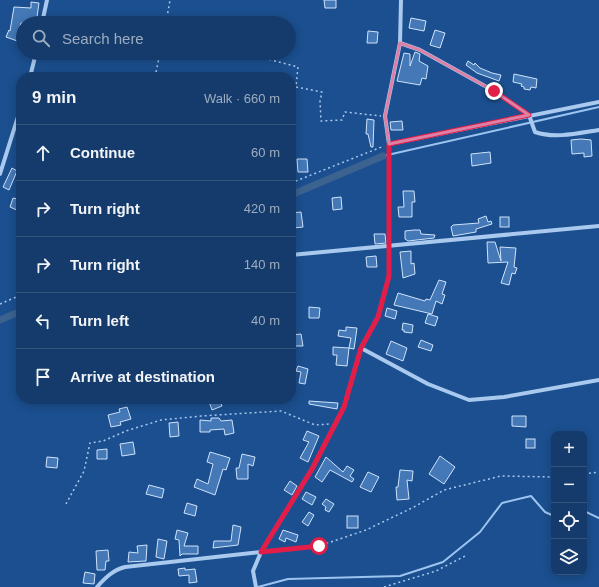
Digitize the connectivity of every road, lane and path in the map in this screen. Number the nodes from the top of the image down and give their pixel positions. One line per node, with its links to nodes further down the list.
1 (47, 0): 4 (street)
2 (170, 0): 5 (path)
3 (401, 0): 6 (street)
4 (44, 16)
5 (167, 16)
6 (400, 44): 15 (street); 16 (street)
7 (34, 60): 10 (street)
8 (159, 60): 11 (path)
9 (272, 60): 13 (path)
10 (31, 72)
11 (156, 72)
12 (296, 87): 15 (path)
13 (296, 87)
14 (599, 102): 16 (street)
15 (385, 116): 19 (street)
16 (530, 117): 18 (street); 19 (street)
17 (16, 124): 20 (street)
18 (599, 130)
19 (389, 144): 21 (path); 23 (street)
20 (0, 174)
21 (296, 181)
22 (599, 226): 23 (street)
23 (390, 246): 24 (street); 27 (street)
24 (296, 255)
25 (16, 297): 26 (path)
26 (0, 304)
27 (361, 348): 28 (street); 29 (street)
28 (599, 380)
29 (335, 423): 33 (path); 34 (street)
30 (599, 472): 31 (path)
31 (587, 474)
32 (551, 477): 34 (path)
33 (66, 504)
34 (261, 552): 36 (street); 37 (street)
35 (467, 555): 38 (path)
36 (97, 587)
37 (256, 587)
38 (384, 587)

